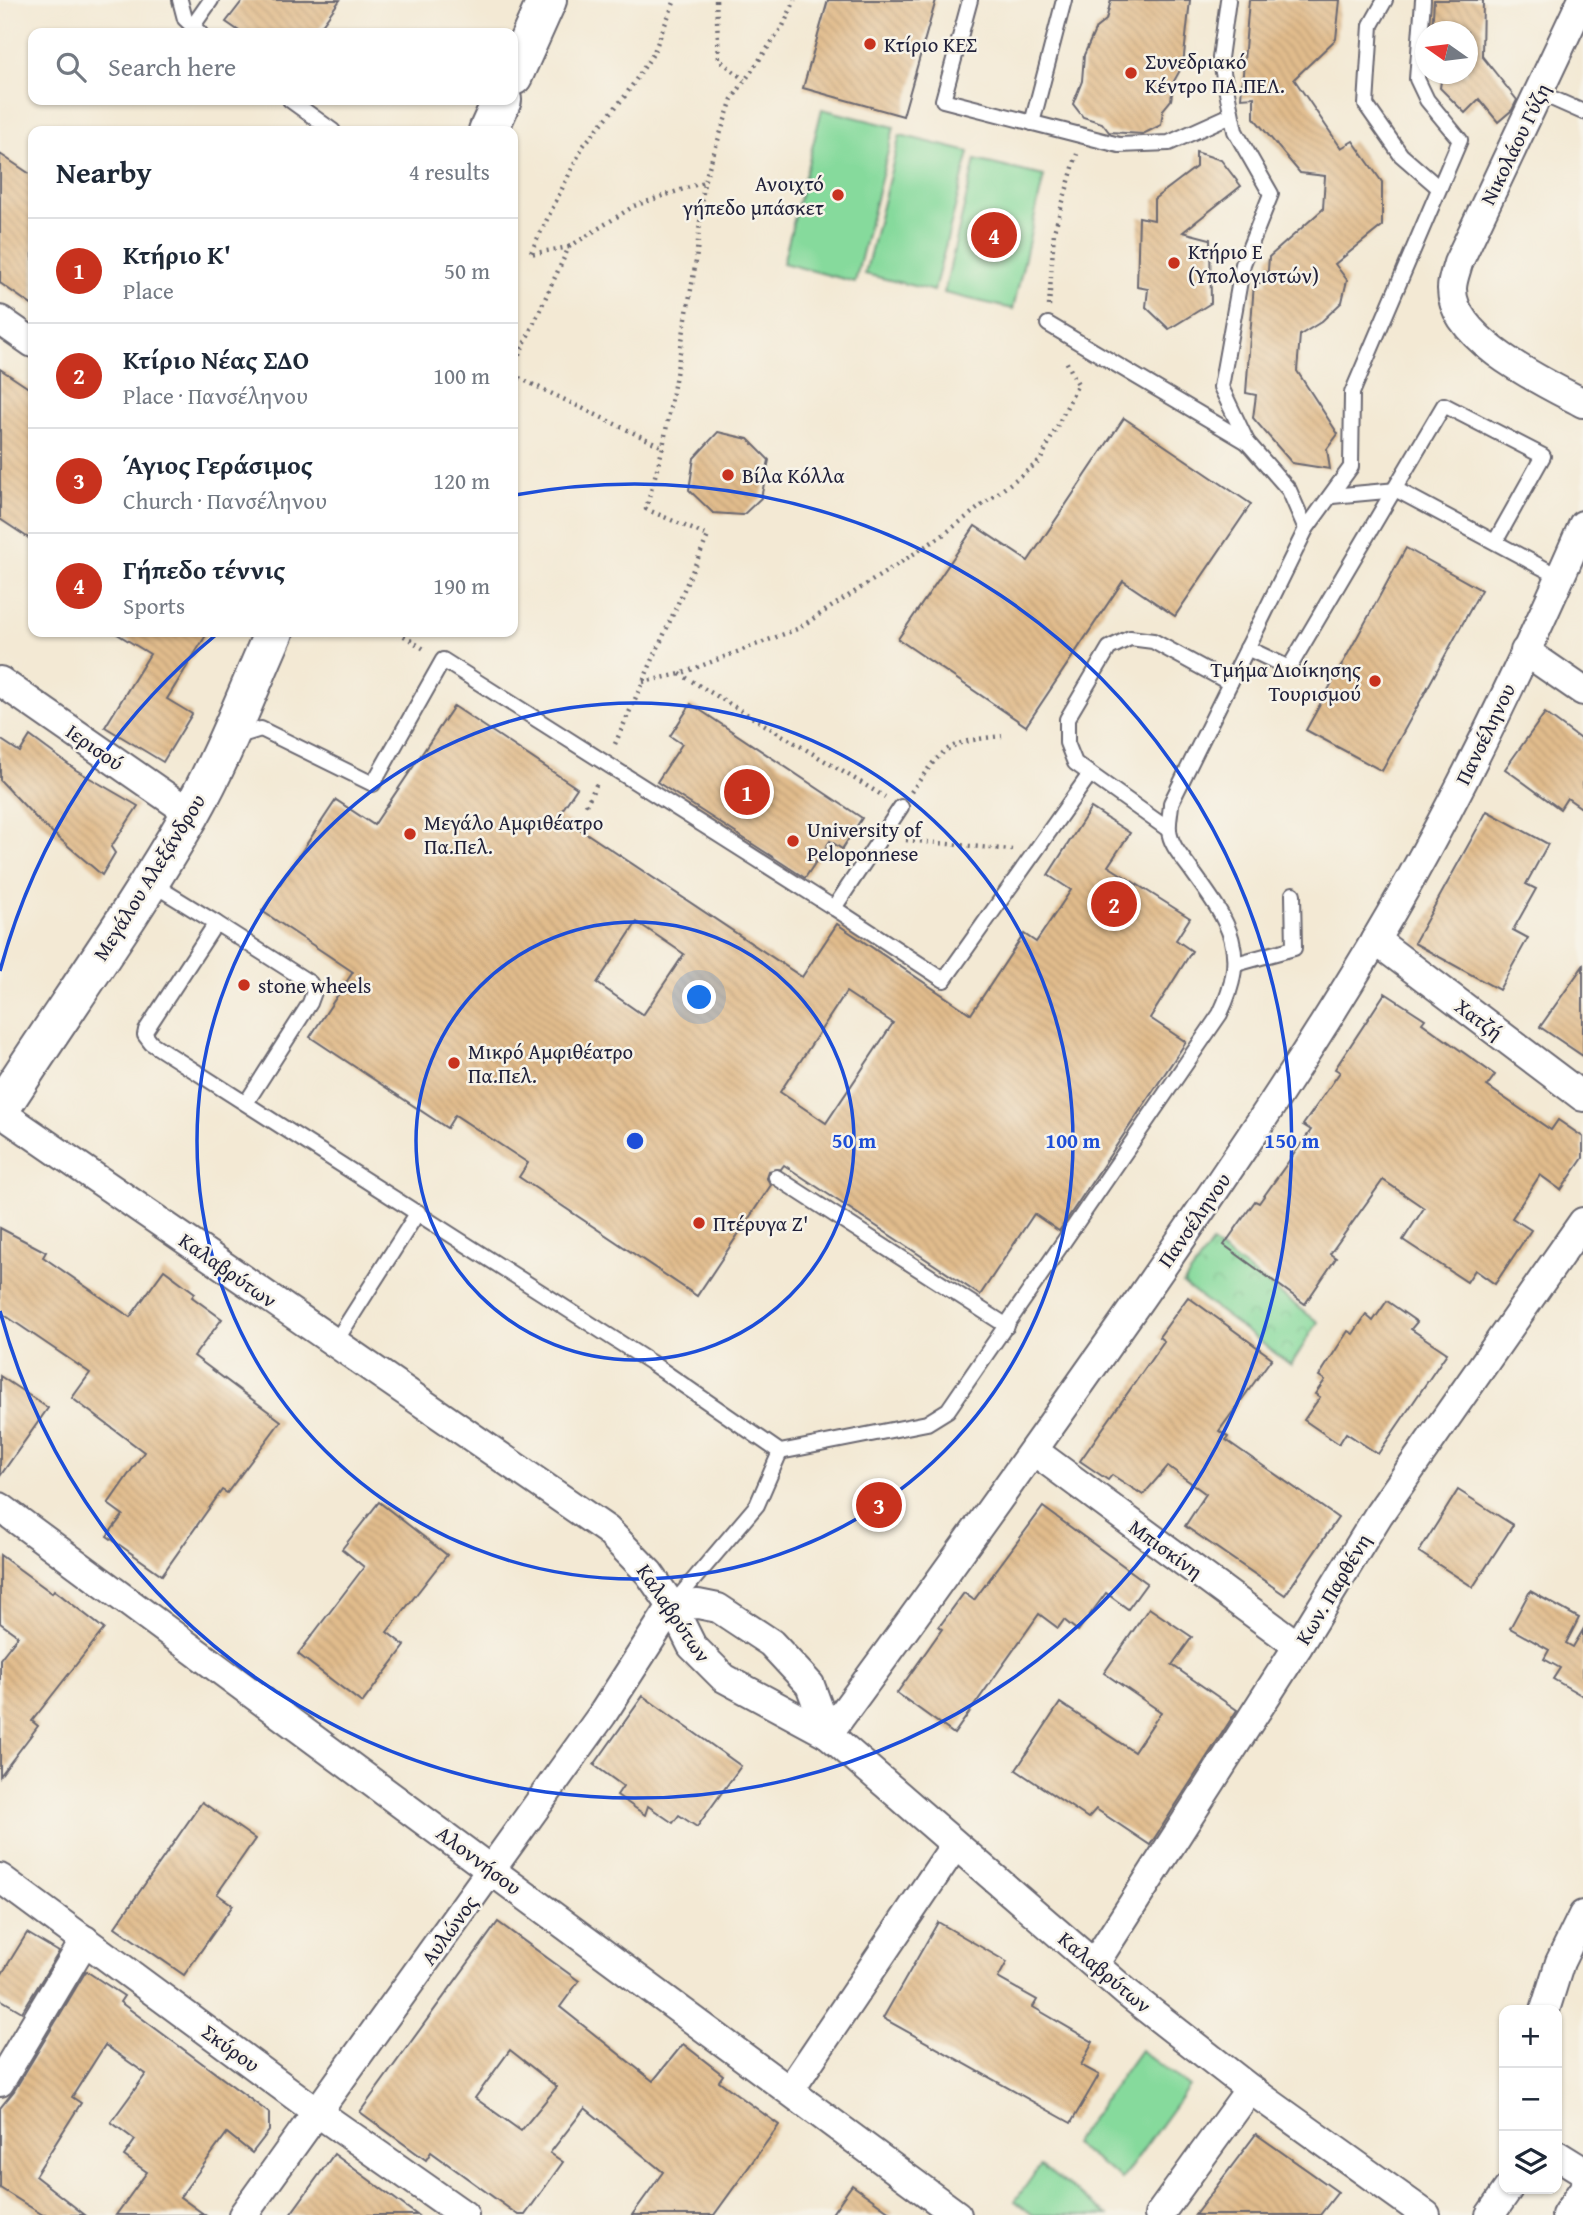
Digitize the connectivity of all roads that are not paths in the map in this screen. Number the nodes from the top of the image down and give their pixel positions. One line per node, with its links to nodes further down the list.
1 (180, 0): 10 (lane)
2 (211, 0): 11 (lane)
3 (547, 0): 12 (main road)
4 (970, 0): 18 (lane)
5 (1065, 0): 18 (lane)
6 (1228, 0): 17 (lane)
7 (1385, 0): 21 (lane)
8 (1423, 0): 21 (lane)
9 (1582, 0): 13 (street, Νικολάου Γύζη)
10 (194, 28)
11 (197, 28)
12 (518, 65)
13 (1540, 93): 16 (lane); 25 (street, Νικολάου Γύζη)
14 (297, 105): 19 (lane)
15 (500, 105): 20 (main road)
16 (1583, 112)
17 (1231, 116): 18 (lane); 26 (lane)
18 (1032, 123)
19 (325, 126)
20 (490, 126)
21 (1439, 188): 28 (lane)
22 (0, 320): 24 (street)
23 (1048, 324): 26 (lane)
24 (28, 340)
25 (1583, 403)
26 (1247, 442): 30 (lane)
27 (1397, 490): 28 (lane); 31 (lane); 31 (lane); 34 (lane)
28 (1332, 496): 30 (lane)
29 (1583, 525): 32 (street, Πανσέληνου)
30 (1306, 529): 34 (lane)
31 (1495, 542): 32 (lane)
32 (1560, 577): 35 (street, Πανσέληνου)
33 (272, 637): 39 (main road, Μεγάλου Αλεξάνδρου)
34 (1247, 648): 37 (lane)
35 (1525, 651): 38 (street); 48 (street, Πανσέληνου)
36 (0, 681): 42 (street, Ιερισού)
37 (1230, 683): 40 (lane); 43 (lane)
38 (1583, 691)
39 (227, 740): 42 (main road, Μεγάλου Αλεξάνδρου); 46 (lane)
40 (1090, 774): 43 (lane); 46 (lane)
41 (901, 807): 46 (lane)
42 (190, 813): 44 (main road, Μεγάλου Αλεξάνδρου)
43 (1169, 830): 49 (lane)
44 (150, 882): 47 (lane); 51 (main road, Μεγάλου Αλεξάνδρου)
45 (1293, 894): 49 (lane)
46 (834, 908)
47 (216, 923): 52 (lane); 52 (lane)
48 (1375, 940): 50 (street, Χατζή); 58 (street, Πανσέληνου)
49 (1236, 964): 56 (lane)
50 (1580, 1088)
51 (4, 1093): 57 (street, Καλαβρύτων)
52 (246, 1103): 54 (lane)
53 (776, 1177): 56 (lane)
54 (418, 1212): 57 (lane); 59 (lane)
55 (1583, 1222): 62 (street, Κων. Παρθένη)
56 (1007, 1326): 59 (lane)
57 (334, 1344): 61 (street, Καλαβρύτων)
58 (1034, 1451): 62 (street, Μπισκίνη); 63 (street, Πανσέληνου)
59 (780, 1452): 61 (lane)
60 (0, 1507): 65 (street, Αλοννήσου)
61 (672, 1606): 63 (street, Καλαβρύτων); 63 (street); 65 (street, Αυλώνος)
62 (1298, 1646): 69 (street, Κων. Παρθένη)
63 (828, 1734): 64 (street, Καλαβρύτων)
64 (955, 1844): 69 (street, Καλαβρύτων); 73 (street)
65 (492, 1870): 73 (street, Αλοννήσου); 74 (street, Αυλώνος)
66 (0, 1878): 68 (street, Σκύρου)
67 (1583, 1915): 70 (street)
68 (85, 1940): 71 (street); 74 (street, Σκύρου)
69 (1095, 1963): 72 (street, Καλαβρύτων)
70 (1547, 2005)
71 (0, 2082)
72 (1250, 2089): 82 (street); 83 (street, Καλαβρύτων)
73 (790, 2090): 81 (street, Αλοννήσου)
74 (317, 2112): 79 (street, Αυλώνος); 80 (street, Σκύρου)
75 (1562, 2158): 76 (street)
76 (1583, 2171)
77 (1583, 2190): 85 (street)
78 (1505, 2194): 84 (street)
79 (243, 2215)
80 (464, 2215)
81 (957, 2215)
82 (1159, 2215)
83 (1426, 2215)
84 (1490, 2215)
85 (1566, 2215)

